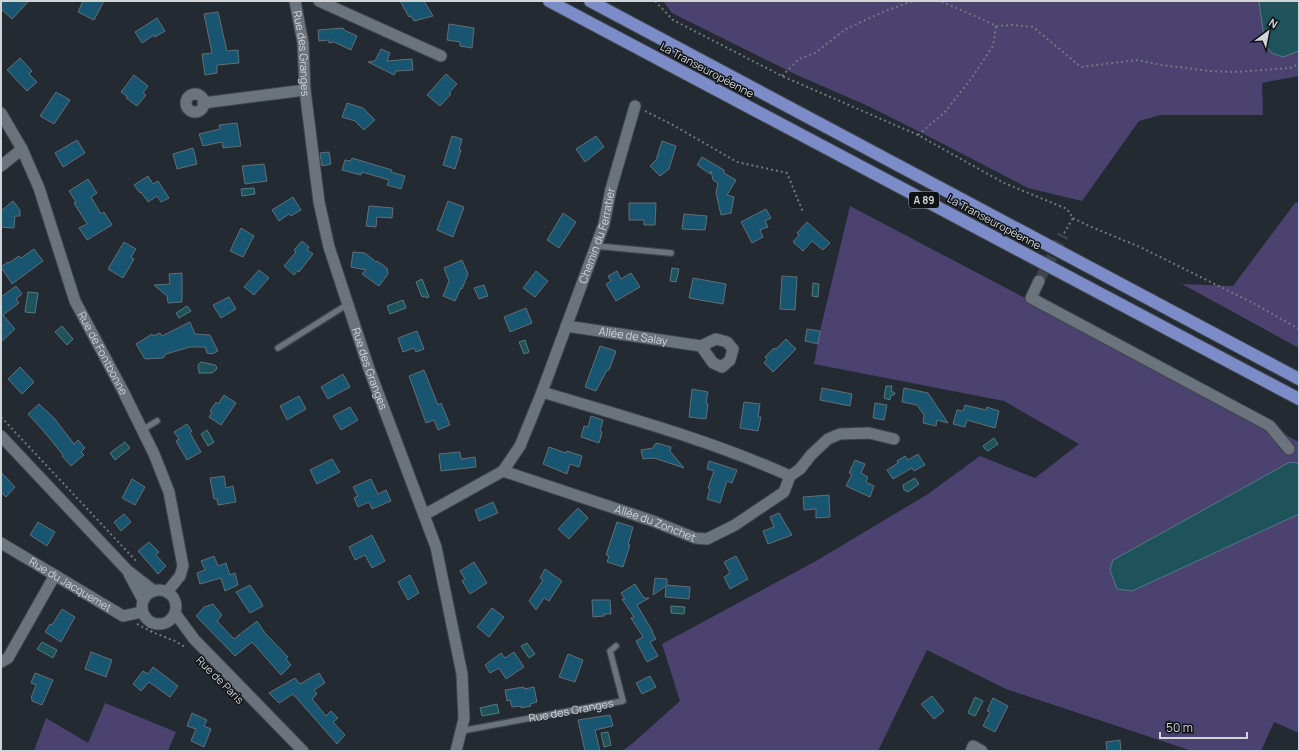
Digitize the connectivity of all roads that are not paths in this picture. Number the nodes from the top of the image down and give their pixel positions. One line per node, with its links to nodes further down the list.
1 (295, 1): 6 (street, Rue des Granges)
2 (319, 1): 5 (street)
3 (549, 1): 21 (highway, La Transeuropéenne / A 89)
4 (590, 1): 19 (highway, La Transeuropéenne / A 89)
5 (441, 56)
6 (306, 90): 7 (street); 15 (street, Rue des Granges)
7 (203, 103)
8 (635, 106): 12 (street, Chemin du Ferratier)
9 (1, 113): 10 (street, Rue de Fontbonne)
10 (22, 149): 11 (street); 23 (street, Rue de Fontbonne)
11 (1, 166)
12 (596, 246): 13 (lane); 16 (street, Chemin du Ferratier)
13 (671, 253)
14 (1039, 281): 26 (street)
15 (348, 304): 18 (lane); 29 (street, Rue des Granges)
16 (566, 326): 17 (street, Allée de Salay); 20 (street, Chemin du Ferratier)
17 (701, 346)
18 (278, 348)
19 (1299, 379)
20 (542, 392): 27 (street, Chemin du Ferratier); 28 (street)
21 (1299, 399)
22 (157, 420): 23 (lane)
23 (142, 430): 34 (street, Rue de Fontbonne)
24 (1, 436): 31 (street)
25 (894, 439): 28 (street, Allée du Zonchet)
26 (1289, 449)
27 (503, 471): 28 (street, Allée du Zonchet); 29 (street, Chemin du Ferratier)
28 (790, 476)
29 (424, 515): 42 (street, Rue des Granges)
30 (1, 543): 32 (street, Rue du Jacquemet)
31 (127, 570): 33 (street); 35 (street)
32 (55, 575): 37 (street, Rue du Jacquemet); 41 (street)
33 (154, 591): 34 (street); 35 (street)
34 (166, 592): 36 (street)
35 (144, 600): 37 (street)
36 (175, 613): 38 (street); 39 (street, Rue de Paris)
37 (145, 616): 38 (street)
38 (166, 623): 39 (street, Rue de Paris)
39 (194, 639): 43 (street, Rue de Paris)
40 (616, 646): 42 (lane, Rue des Granges)
41 (1, 662)
42 (461, 731): 44 (street, Rue des Granges)
43 (303, 751)
44 (456, 751)
45 (970, 751): 46 (street)
46 (982, 751)

